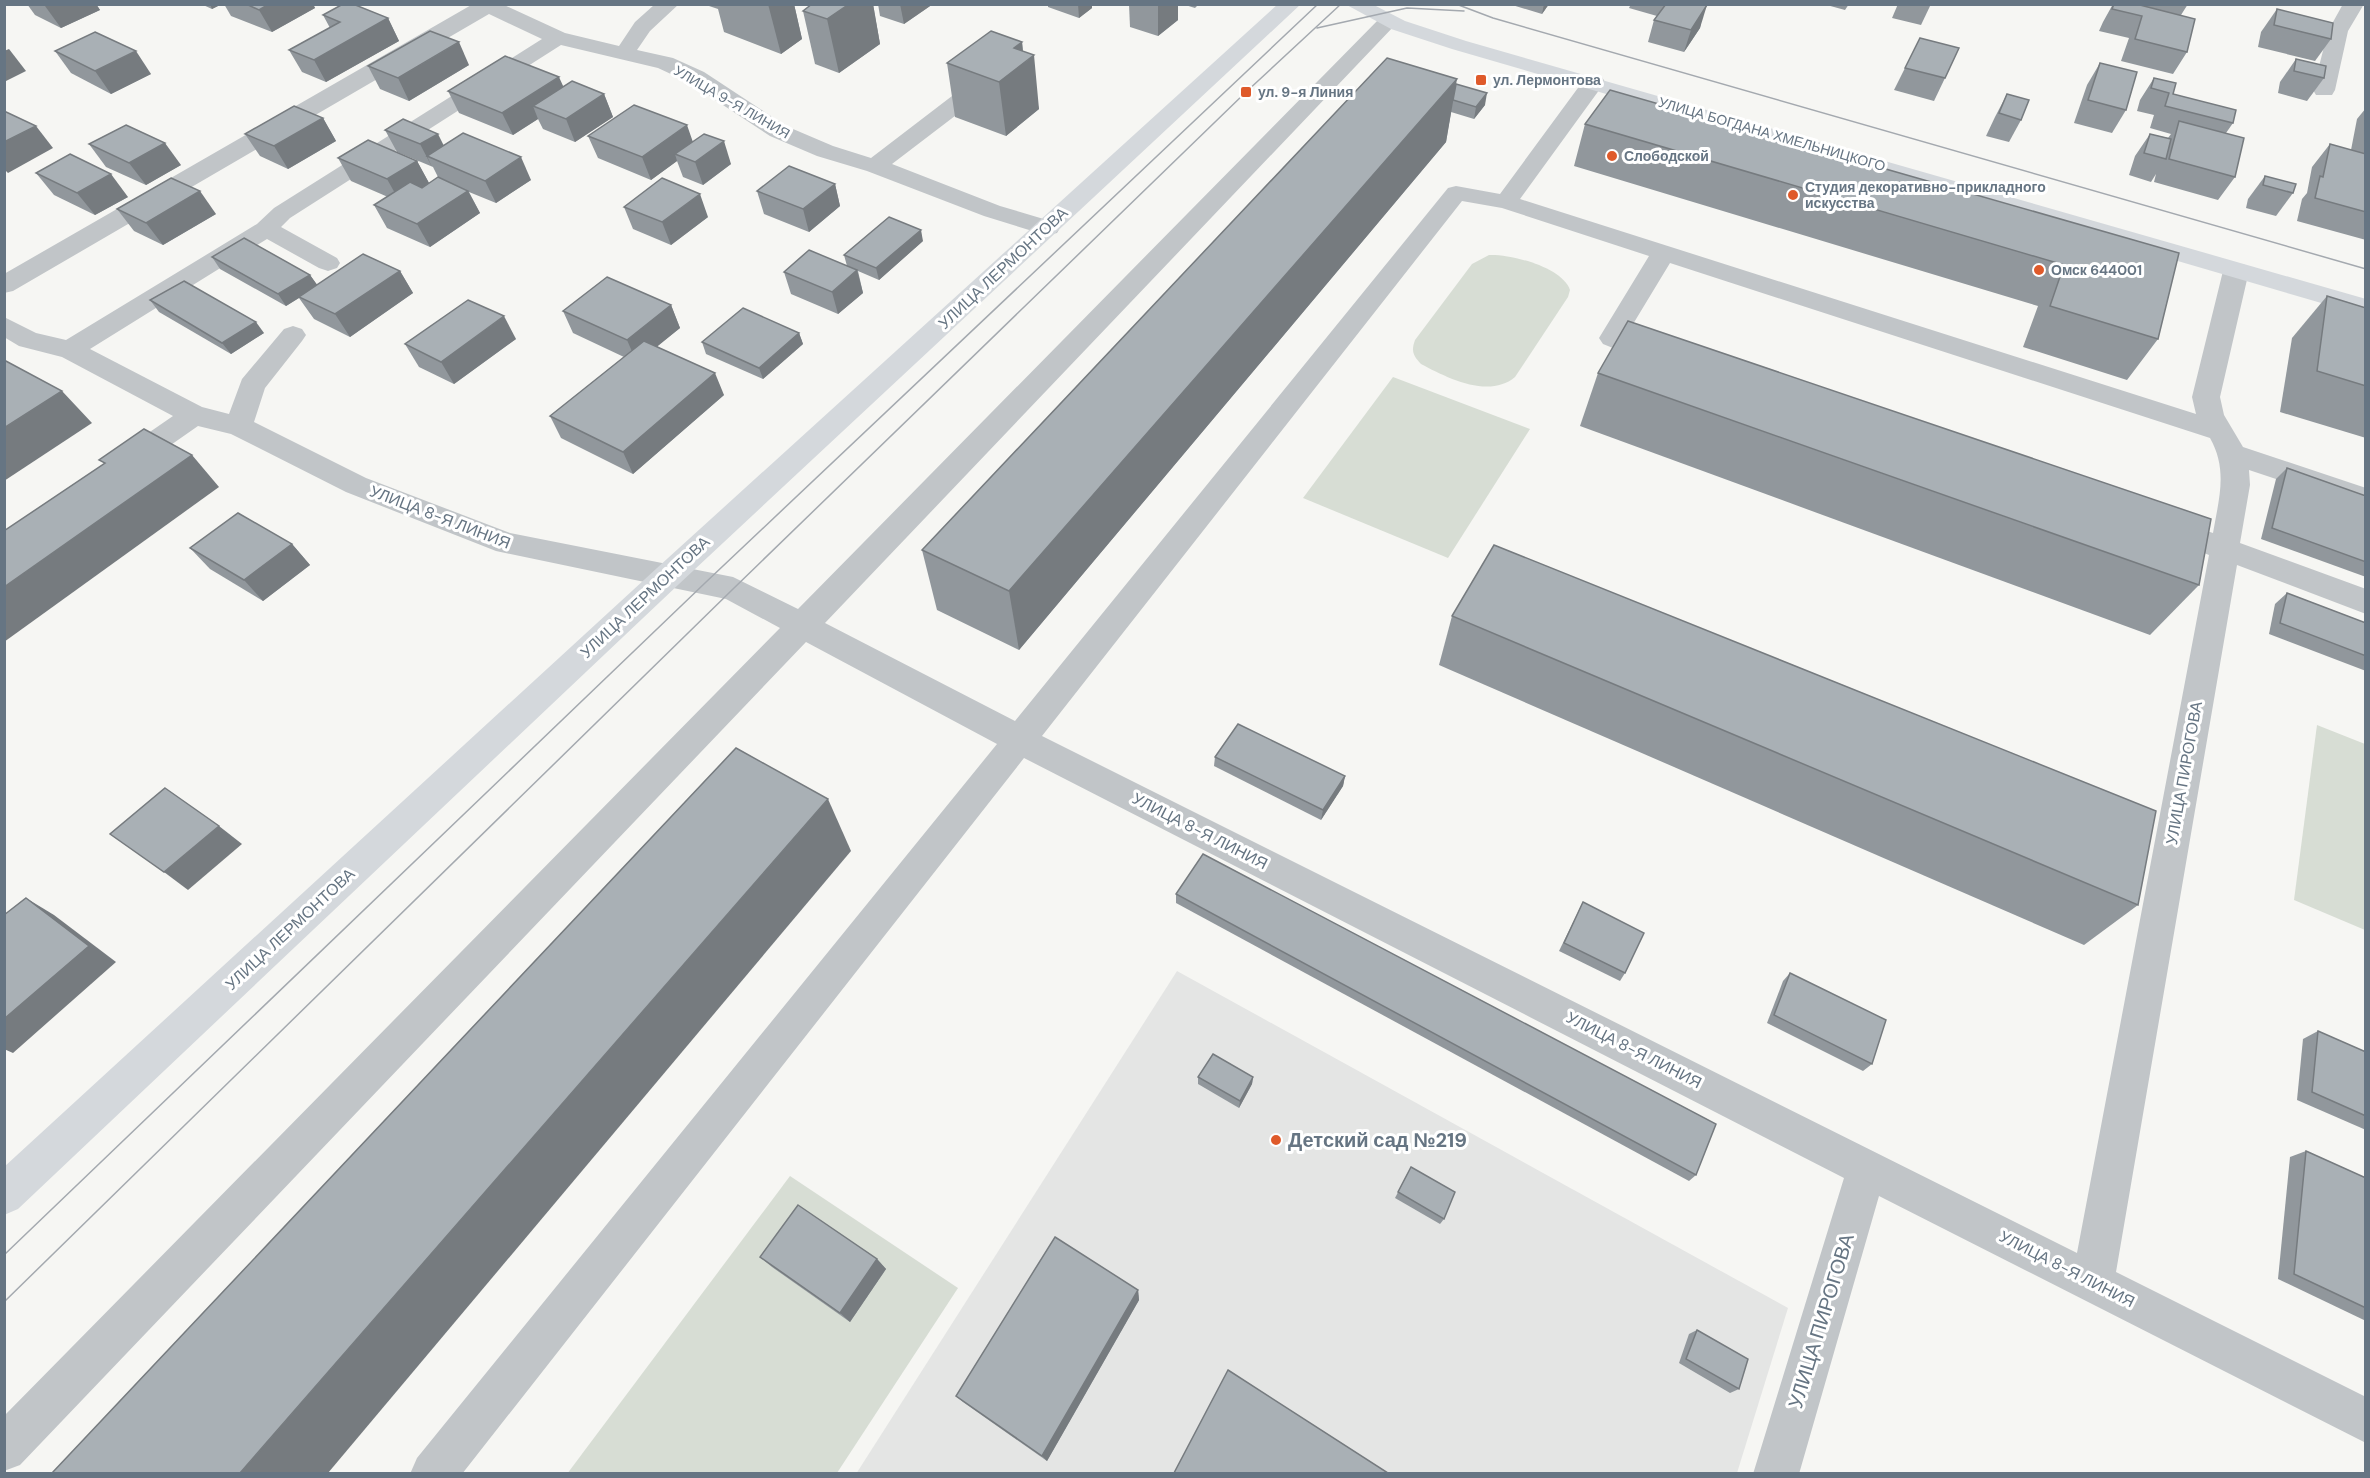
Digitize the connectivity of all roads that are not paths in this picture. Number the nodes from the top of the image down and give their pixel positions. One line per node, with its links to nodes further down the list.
1 (669, 4): 7 (street)
2 (1291, 4): 13 (main road, УЛИЦА ЛЕРМОНТОВА)
3 (487, 5): 6 (street, УЛИЦА 9-Я ЛИНИЯ); 18 (street)
4 (2354, 6): 9 (street)
5 (1376, 11): 8 (main road, УЛИЦА БОГДАНА ХМЕЛЬНИЦКОГО); 33 (street)
6 (558, 38): 7 (street, УЛИЦА 9-Я ЛИНИЯ); 14 (street)
7 (624, 55): 11 (street, УЛИЦА 9-Я ЛИНИЯ)
8 (1594, 82): 12 (street); 17 (main road, УЛИЦА БОГДАНА ХМЕЛЬНИЦКОГО)
9 (2324, 90)
10 (960, 100): 11 (street)
11 (875, 166): 13 (street, УЛИЦА 9-Я ЛИНИЯ)
12 (1506, 201): 15 (street); 34 (street)
13 (1048, 228): 31 (main road, УЛИЦА ЛЕРМОНТОВА)
14 (266, 229): 16 (street); 22 (street)
15 (1664, 252): 23 (street); 26 (street)
16 (328, 263)
17 (2236, 271): 19 (main road, УЛИЦА БОГДАНА ХМЕЛЬНИЦКОГО); 26 (street, УЛИЦА ПИРОГОВА)
18 (4, 285)
19 (2366, 308)
20 (4, 325): 22 (street, УЛИЦА 8-Я ЛИНИЯ)
21 (293, 335): 25 (street)
22 (70, 350): 24 (street, УЛИЦА 8-Я ЛИНИЯ)
23 (1680, 361)
24 (194, 415): 25 (street, УЛИЦА 8-Я ЛИНИЯ); 27 (street)
25 (239, 426): 31 (street, УЛИЦА 8-Я ЛИНИЯ)
26 (2226, 442): 28 (street); 30 (street, УЛИЦА ПИРОГОВА)
27 (99, 480)
28 (2366, 499)
29 (2179, 532): 30 (street)
30 (2224, 548): 32 (street); 36 (street, УЛИЦА ПИРОГОВА)
31 (668, 576): 33 (street, УЛИЦА 8-Я ЛИНИЯ); 38 (main road, УЛИЦА ЛЕРМОНТОВА)
32 (2366, 602)
33 (802, 626): 34 (street, УЛИЦА 8-Я ЛИНИЯ); 41 (street)
34 (1020, 740): 37 (street, УЛИЦА 8-Я ЛИНИЯ); 42 (street)
35 (2139, 825): 36 (street)
36 (2172, 838): 39 (street, УЛИЦА ПИРОГОВА)
37 (1867, 1168): 39 (street, УЛИЦА 8-Я ЛИНИЯ); 43 (street, УЛИЦА ПИРОГОВА)
38 (4, 1195)
39 (2093, 1282): 40 (street, УЛИЦА 8-Я ЛИНИЯ)
40 (2366, 1421)
41 (4, 1449)
42 (433, 1473)
43 (1776, 1473)

